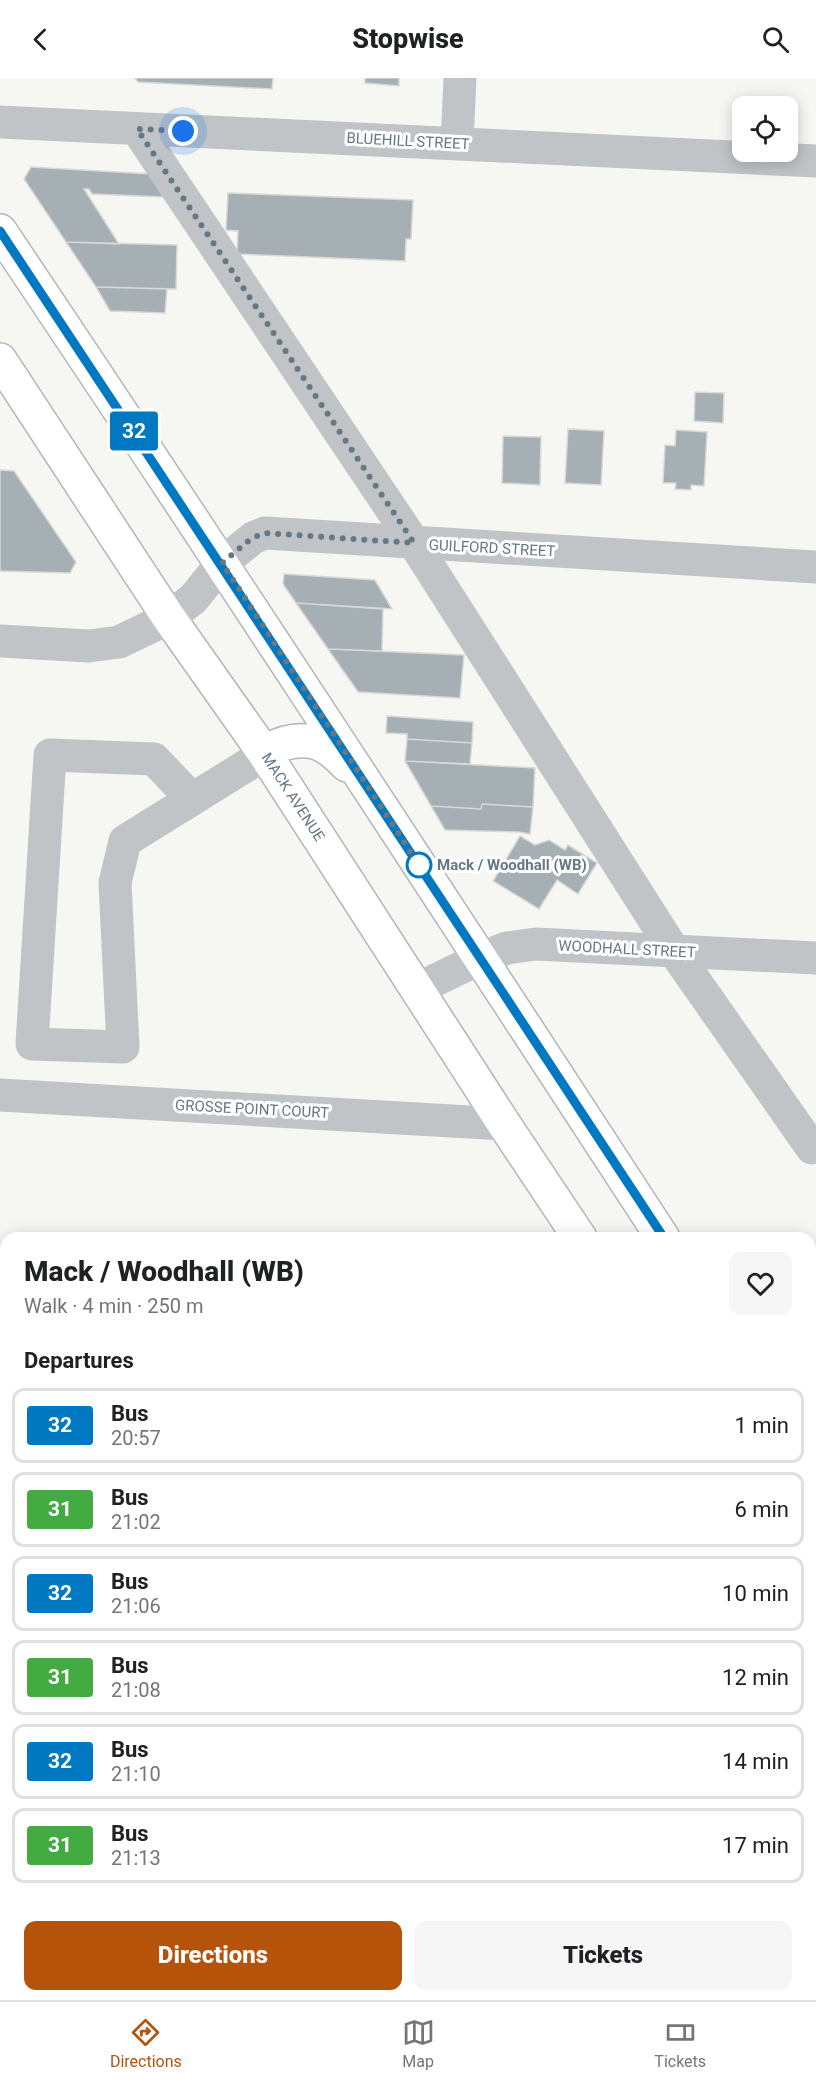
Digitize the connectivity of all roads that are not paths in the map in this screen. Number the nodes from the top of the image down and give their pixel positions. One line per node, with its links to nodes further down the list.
1 (460, 78): 4 (street)
2 (0, 122): 3 (street, BLUEHILL STREET)
3 (137, 129): 4 (street, BLUEHILL STREET); 8 (street)
4 (457, 143): 5 (street, BLUEHILL STREET)
5 (816, 161)
6 (0, 231): 9 (main road)
7 (0, 360): 11 (main road, MACK AVENUE)
8 (414, 543): 9 (street, GUILFORD STREET); 10 (street, GUILFORD STREET); 16 (street)
9 (222, 563): 11 (street, GUILFORD STREET); 14 (main road)
10 (816, 567)
11 (168, 618): 12 (street, GUILFORD STREET); 13 (main road, MACK AVENUE)
12 (0, 641)
13 (265, 754): 14 (main road); 15 (street); 19 (main road, MACK AVENUE)
14 (359, 776): 17 (main road)
15 (192, 799): 15 (street)
16 (674, 951): 17 (street, WOODHALL STREET); 18 (street, WOODHALL STREET); 22 (street)
17 (481, 958): 19 (street, WOODHALL STREET); 24 (main road)
18 (816, 958)
19 (430, 982): 21 (main road, MACK AVENUE)
20 (0, 1095): 21 (street, GROSSE POINT COURT)
21 (504, 1124): 23 (main road, MACK AVENUE)
22 (812, 1148)
23 (576, 1232)
24 (659, 1232)

